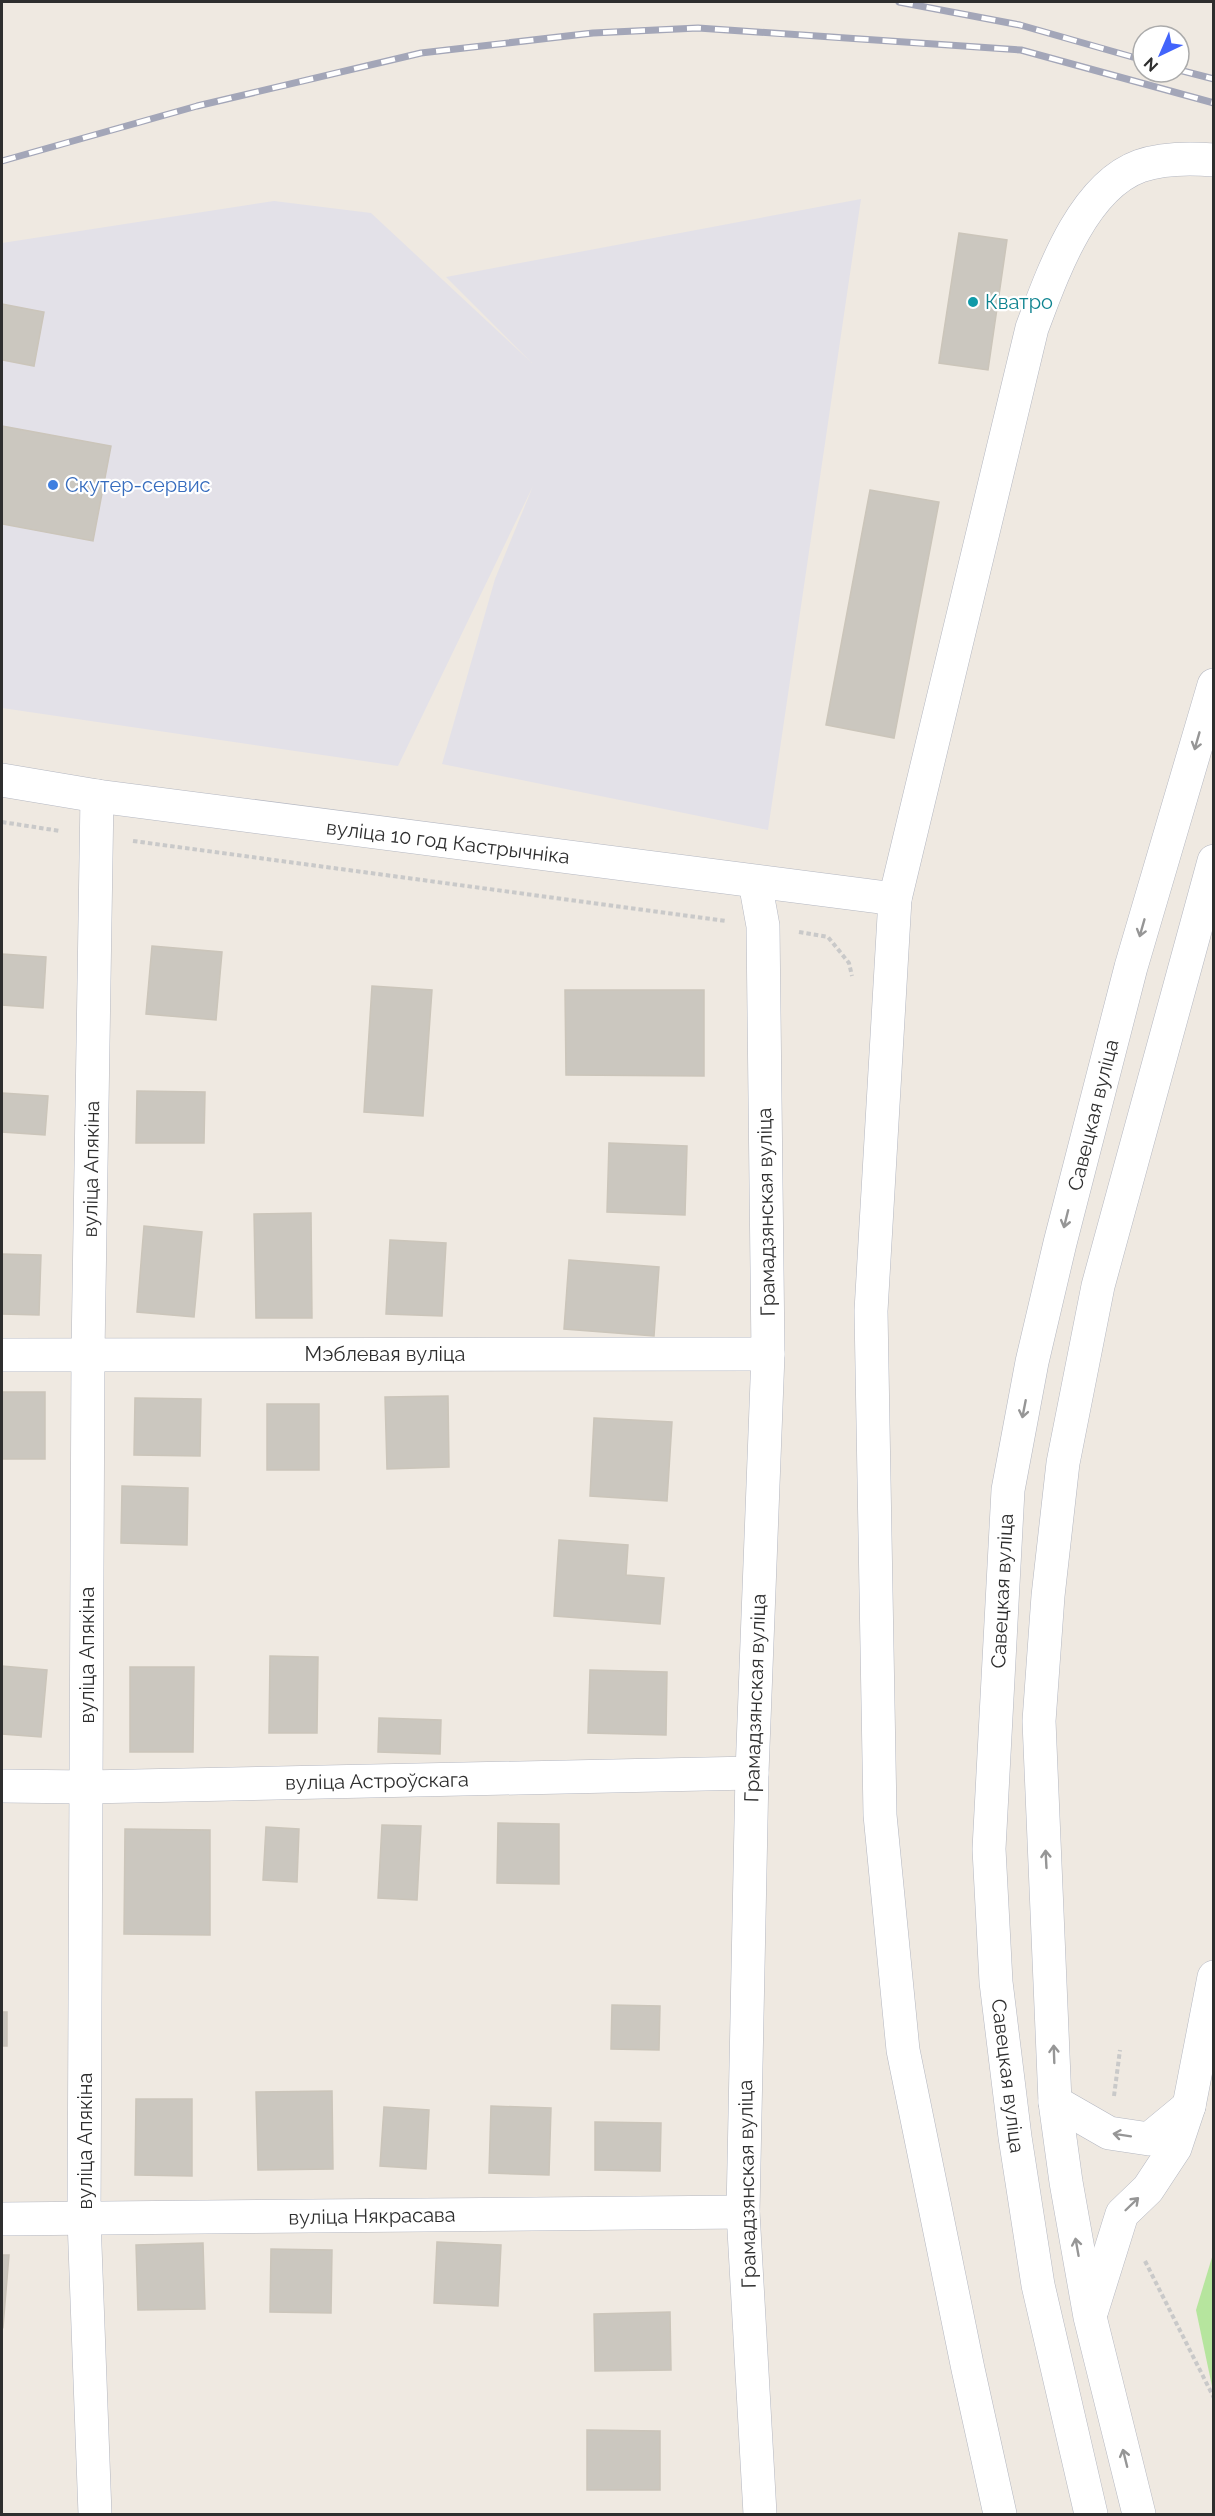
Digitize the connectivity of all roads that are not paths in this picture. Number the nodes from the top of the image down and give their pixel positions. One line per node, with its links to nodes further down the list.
1 (1214, 160): 7 (street)
2 (1214, 685): 24 (street, Савецкая вуліца, one-way to 24)
3 (2, 780): 4 (street, вуліца 10 год Кастрычніка)
4 (97, 796): 6 (street, вуліца 10 год Кастрычніка); 8 (street, вуліца Апякіна)
5 (1214, 861): 15 (street, one-way to 5)
6 (756, 882): 7 (street, вуліца 10 год Кастрычніка); 9 (street, Грамадзянская вуліца)
7 (895, 899): 23 (street)
8 (88, 1353): 9 (street, Мэблевая вуліца); 10 (street, Мэблевая вуліца); 13 (street, вуліца Апякіна)
9 (768, 1354): 11 (street, Грамадзянская вуліца)
10 (2, 1355)
11 (752, 1773): 13 (street, вуліца Астроўскага); 17 (street, Грамадзянская вуліца)
12 (2, 1786): 13 (street, вуліца Астроўскага)
13 (87, 1787): 19 (street, вуліца Апякіна)
14 (1214, 1977): 16 (street)
15 (1055, 2102): 16 (street, one-way to 15); 20 (street, one-way to 15)
16 (1189, 2106): 20 (street, one-way to 16)
17 (743, 2212): 19 (street, вуліца Някрасава); 22 (street, Грамадзянская вуліца)
18 (2, 2219): 19 (street, вуліца Някрасава)
19 (84, 2219): 21 (street, вуліца Апякіна)
20 (1090, 2317): 25 (street, one-way to 20)
21 (95, 2514)
22 (760, 2514)
23 (1000, 2514)
24 (1091, 2514)
25 (1139, 2514)

